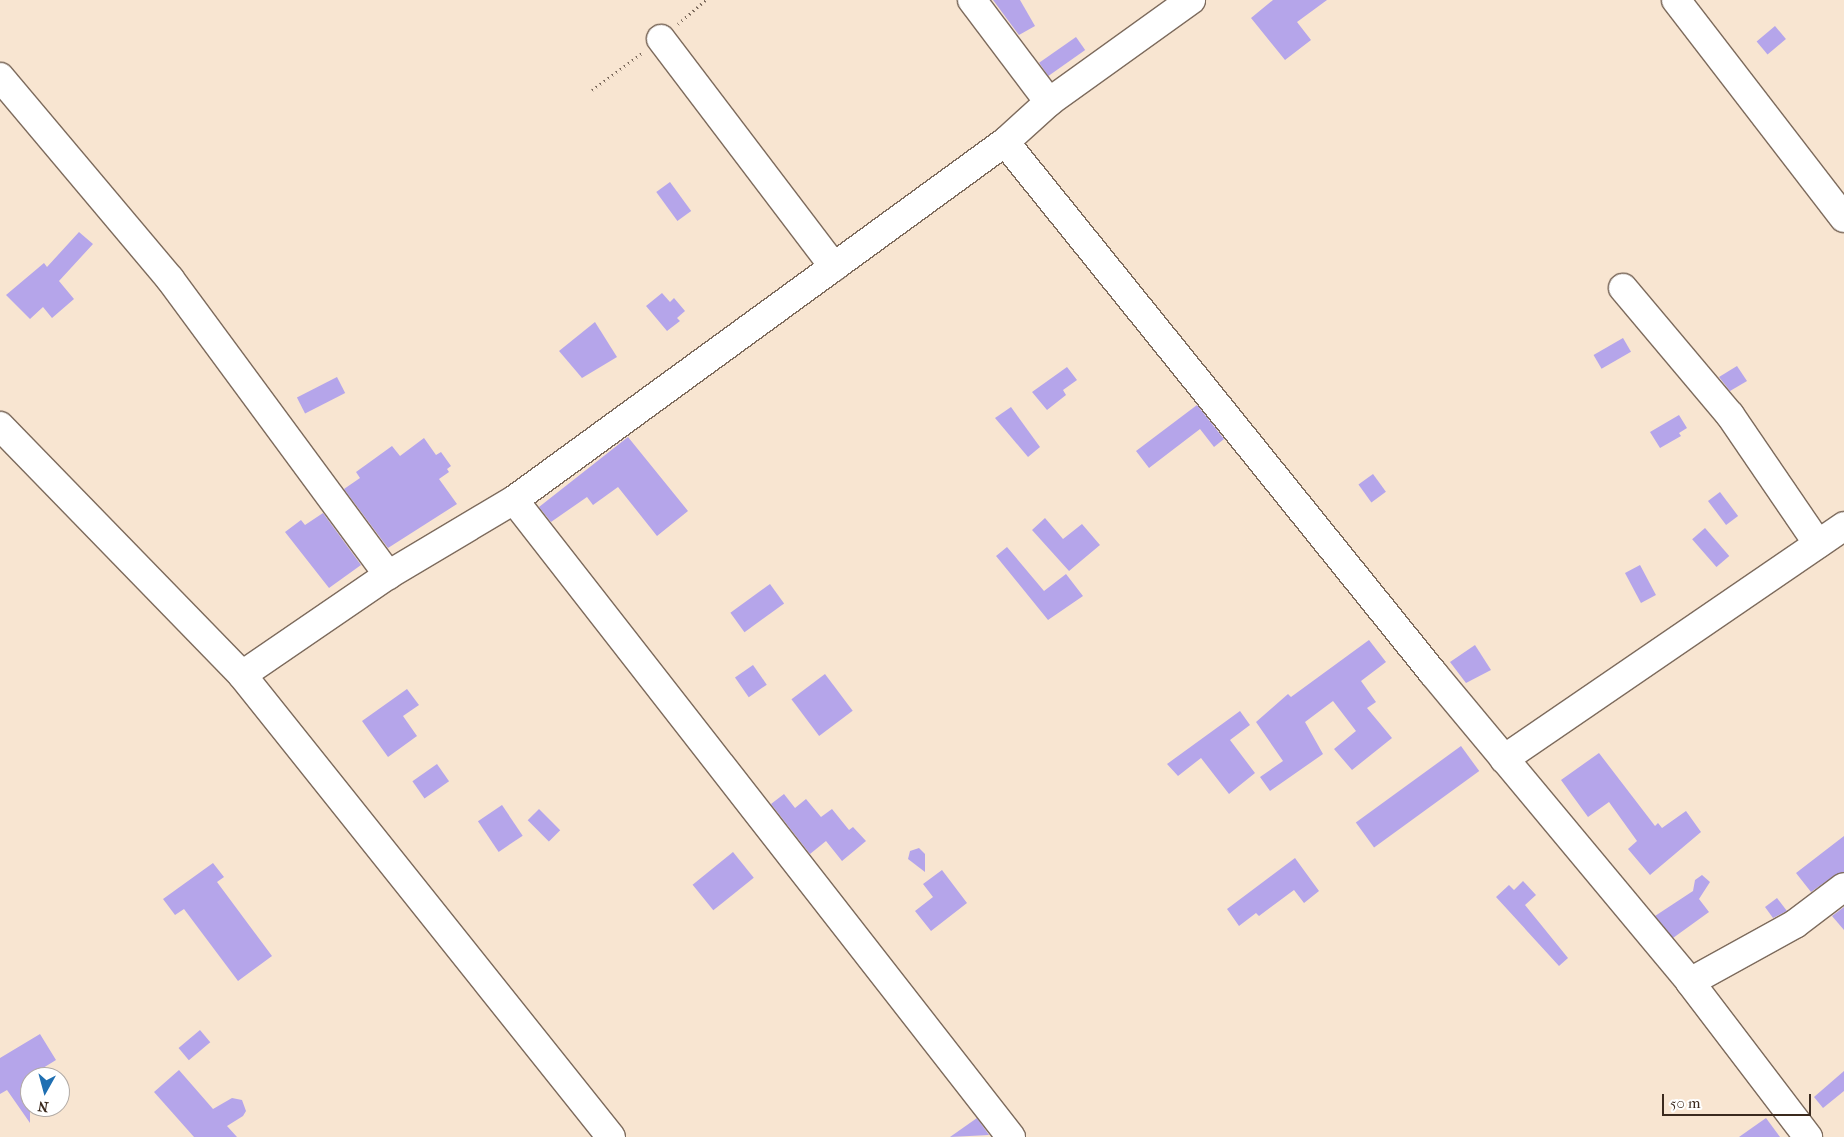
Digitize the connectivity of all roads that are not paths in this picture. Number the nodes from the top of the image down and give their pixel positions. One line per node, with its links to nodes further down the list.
1 (972, 0): 6 (street)
2 (1191, 0): 6 (street)
3 (1676, 0): 8 (street)
4 (661, 39): 9 (street)
5 (0, 77): 15 (street)
6 (1049, 102): 7 (street)
7 (1005, 142): 9 (street); 17 (street)
8 (1844, 218)
9 (834, 267): 12 (street)
10 (1623, 288): 14 (street)
11 (0, 426): 16 (street)
12 (514, 500): 15 (street); 21 (street)
13 (1844, 526): 14 (street)
14 (1818, 544): 17 (street)
15 (388, 575): 16 (street)
16 (242, 675): 20 (street)
17 (1504, 759): 19 (street)
18 (1844, 887): 19 (street)
19 (1690, 982): 22 (street)
20 (611, 1137)
21 (1011, 1137)
22 (1808, 1137)

